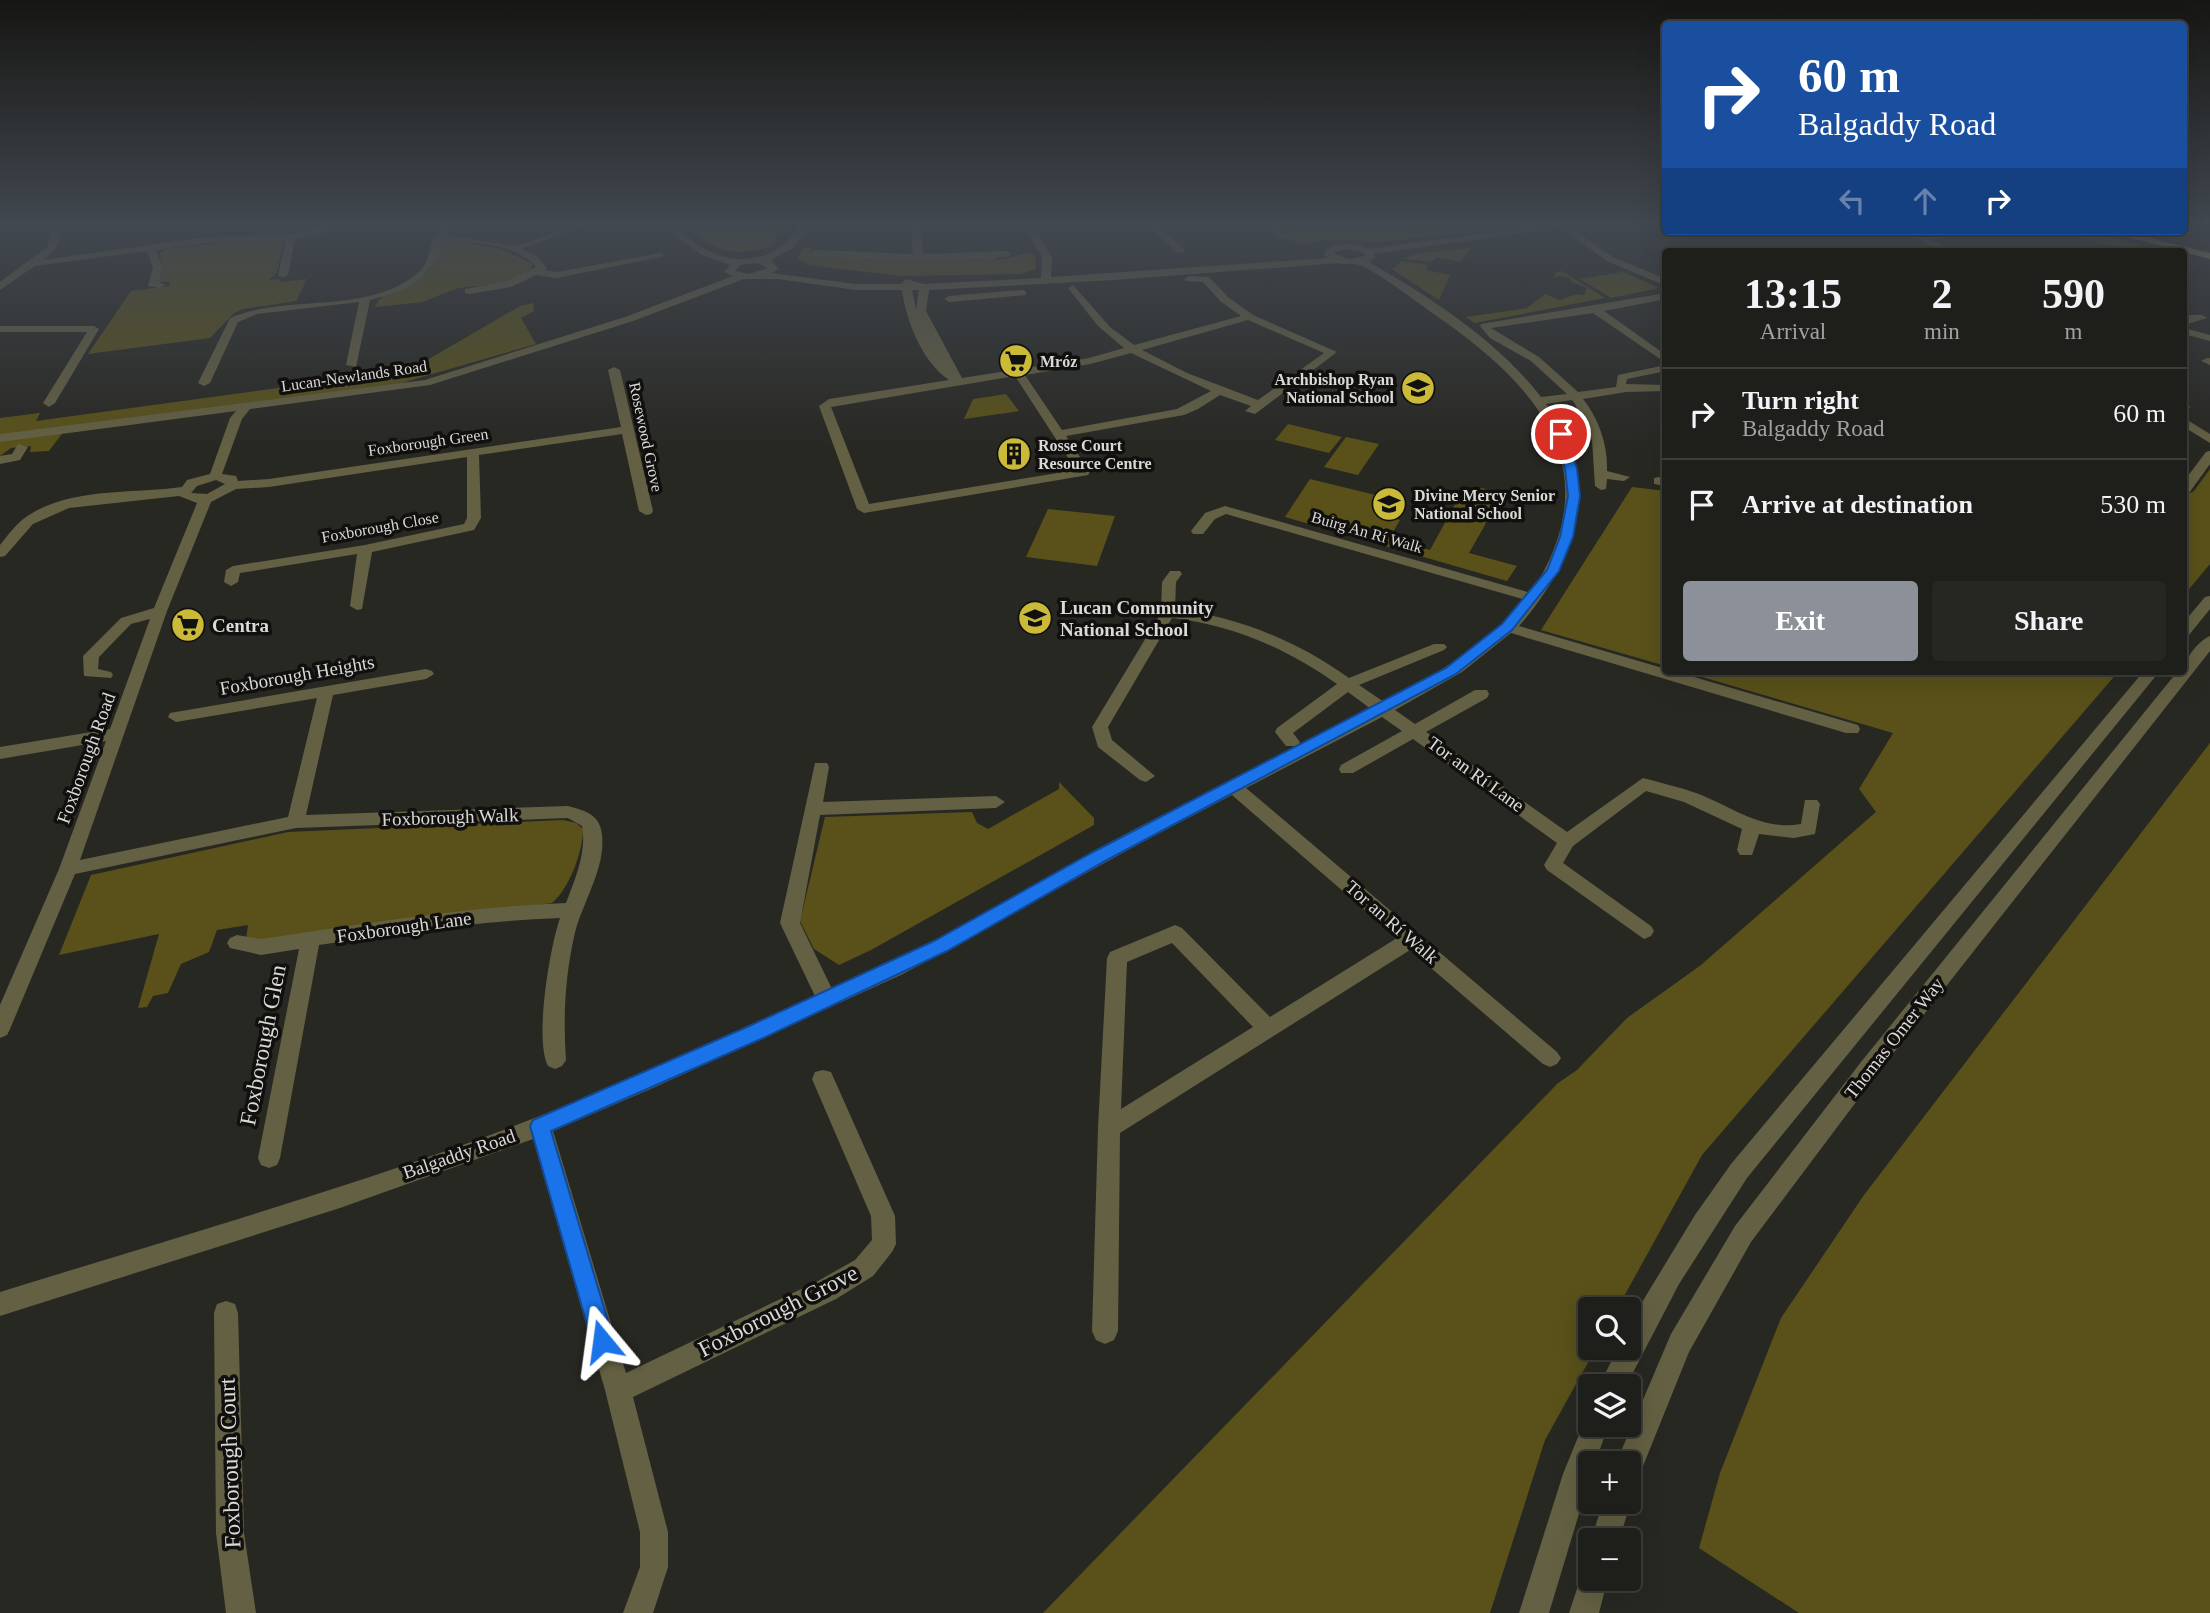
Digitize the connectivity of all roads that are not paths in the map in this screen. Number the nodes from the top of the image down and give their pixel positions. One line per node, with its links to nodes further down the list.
1 (363, 298): 26 (street)
2 (365, 298): 21 (street)
3 (682, 298): 33 (street, Lucan-Newlands Road)
4 (908, 298): 25 (street)
5 (923, 298): 25 (street)
6 (957, 298): 11 (street)
7 (1082, 298): 19 (street)
8 (1223, 298): 13 (street)
9 (1421, 298): 31 (street, Balgaddy Road)
10 (1654, 298): 12 (street)
11 (949, 299)
12 (1595, 310): 20 (street); 30 (street)
13 (1249, 317): 19 (street); 29 (street)
14 (2202, 318): 15 (street)
15 (2187, 320)
16 (0, 329): 32 (street)
17 (2187, 332): 18 (street)
18 (2210, 338)
19 (1135, 349): 24 (street); 29 (street)
20 (1662, 357)
21 (352, 365)
22 (1662, 369): 28 (street)
23 (614, 370): 35 (street, Rosewood Grove)
24 (1018, 372): 25 (street); 36 (street)
25 (958, 381): 36 (street)
26 (204, 383)
27 (1662, 388): 28 (street)
28 (1626, 389): 30 (street)
29 (1220, 390): 36 (street)
30 (1579, 397): 31 (street); 44 (street)
31 (1541, 401): 55 (street, Balgaddy Road)
32 (49, 403)
33 (244, 408): 37 (street, Lucan-Newlands Road); 43 (street)
34 (2187, 424): 38 (street)
35 (629, 429): 40 (street, Foxborough Green); 49 (street, Rosewood Grove)
36 (1059, 434)
37 (0, 439)
38 (2210, 439)
39 (19, 452): 42 (street)
40 (473, 453): 45 (street, Foxborough Green); 51 (street, Foxborough Close)
41 (2210, 455): 46 (street)
42 (0, 460)
43 (215, 476): 45 (street); 47 (street)
44 (1624, 477)
45 (232, 485): 48 (street)
46 (2187, 486)
47 (184, 491): 48 (street); 52 (street)
48 (205, 499): 58 (street, Foxborough Road)
49 (646, 511)
50 (1198, 531): 55 (street, Buirg An Rí Walk)
51 (365, 549): 54 (street, Foxborough Close); 57 (street)
52 (0, 553)
53 (1175, 574): 59 (street)
54 (230, 582)
55 (1534, 598): 60 (street, Balgaddy Road)
56 (2210, 600): 61 (street)
57 (358, 606)
58 (160, 611): 67 (street); 78 (street, Foxborough Road)
59 (1168, 613): 71 (street, Tor an Rí Lane); 83 (street)
60 (1507, 627): 65 (street); 74 (street, Balgaddy Road)
61 (2187, 628)
62 (2210, 641): 64 (street, Thomas Omer Way)
63 (1439, 647): 71 (street)
64 (2187, 670)
65 (1662, 673)
66 (426, 674): 72 (street, Foxborough Heights)
67 (105, 675)
68 (1669, 675): 76 (street)
69 (2149, 675): 110 (street, Thomas Omer Way)
70 (2183, 675): 113 (street, Thomas Omer Way)
71 (1348, 684): 74 (street, Tor an Rí Lane); 79 (street)
72 (326, 692): 75 (street, Foxborough Heights); 88 (street)
73 (1482, 694): 77 (street)
74 (1383, 709): 77 (street, Tor an Rí Lane); 84 (street, Balgaddy Road)
75 (176, 717)
76 (1852, 729)
77 (1417, 731): 82 (street); 90 (street, Tor an Rí Lane)
78 (118, 733): 80 (street); 92 (street, Foxborough Road)
79 (1292, 741)
80 (0, 753)
81 (821, 767): 87 (street)
82 (1346, 769)
83 (1146, 776)
84 (1234, 787): 95 (street, Tor an Rí Walk); 98 (street, Balgaddy Road)
85 (996, 802): 87 (street)
86 (1811, 804): 89 (street)
87 (812, 809): 98 (street)
88 (296, 822): 92 (street, Foxborough Walk); 93 (street, Foxborough Walk)
89 (1752, 825): 90 (street); 91 (street)
90 (1567, 841): 94 (street)
91 (1746, 850)
92 (68, 869): 99 (street, Foxborough Road)
93 (572, 910): 96 (street, Foxborough Lane); 102 (street, Foxborough Walk)
94 (1644, 931)
95 (1412, 939): 100 (street); 101 (street, Tor an Rí Walk)
96 (310, 941): 97 (street, Foxborough Lane); 106 (street, Foxborough Glen)
97 (237, 943)
98 (827, 1000): 104 (street, Balgaddy Road)
99 (0, 1029)
100 (1268, 1029): 105 (street); 105 (street)
101 (1550, 1058)
102 (555, 1060)
103 (823, 1079): 111 (street, Foxborough Grove)
104 (540, 1126): 107 (street, Balgaddy Road); 111 (street)
105 (1109, 1128): 109 (street)
106 (269, 1158)
107 (0, 1304)
108 (226, 1313): 115 (street, Foxborough Court)
109 (1105, 1331)
110 (1618, 1374)
111 (618, 1390): 116 (street)
112 (1591, 1437): 117 (street)
113 (1635, 1451)
114 (1590, 1591): 118 (street)
115 (241, 1613)
116 (638, 1613)
117 (1534, 1613)
118 (1584, 1613)

